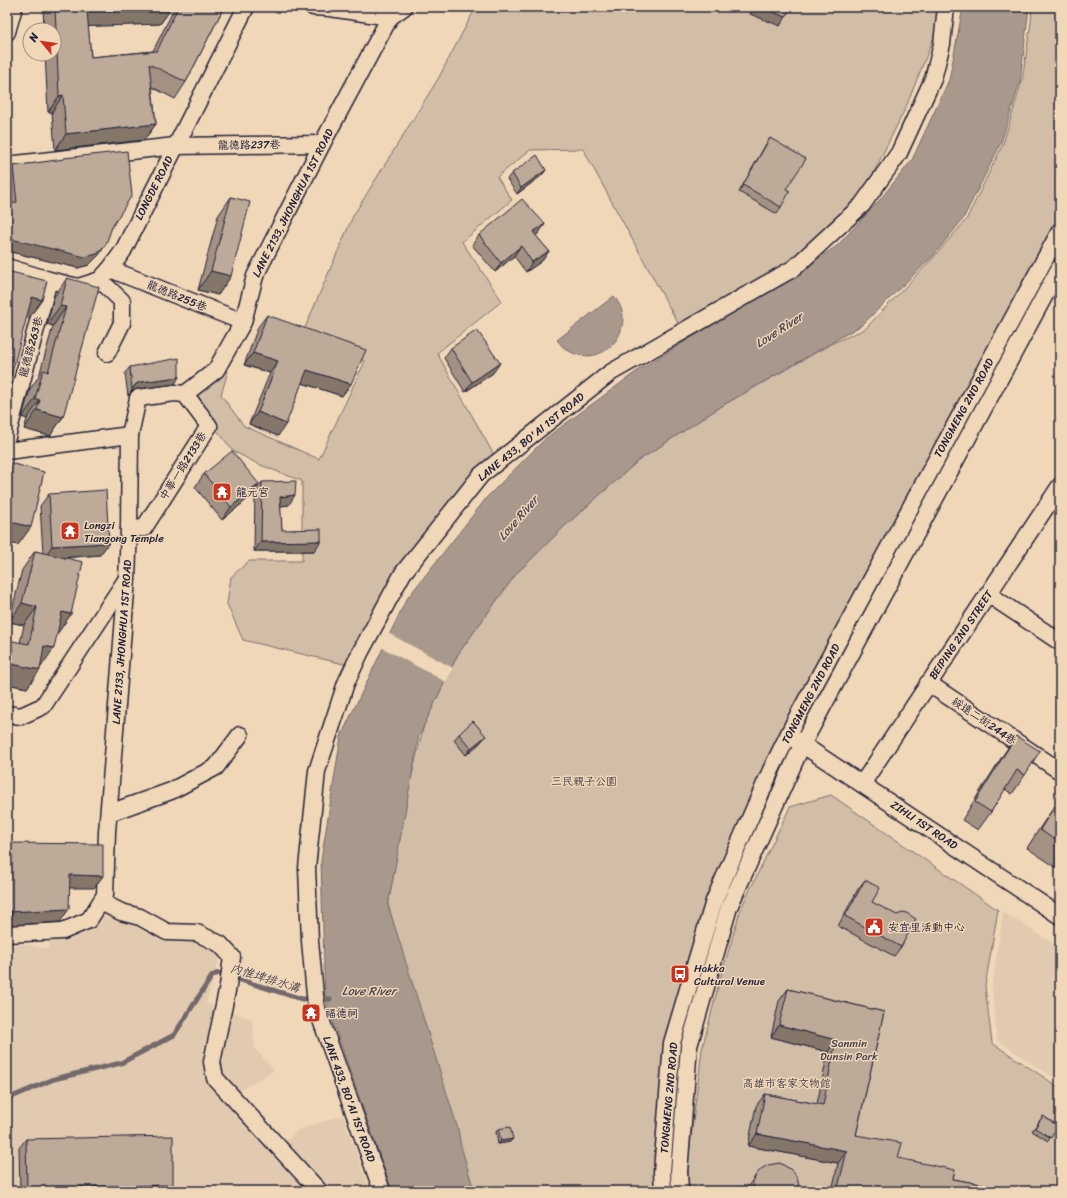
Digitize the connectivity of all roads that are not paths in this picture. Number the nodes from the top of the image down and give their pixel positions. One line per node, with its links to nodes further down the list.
1 (14, 7): 7 (street)
2 (246, 7): 9 (street, LONGDE ROAD)
3 (313, 7): 6 (street)
4 (404, 7): 6 (street, LANE 2133, JHONGHUA 1ST ROAD)
5 (946, 7): 43 (street, LANE 433, BO'AI 1ST ROAD)
6 (390, 18): 8 (street, LANE 2133, JHONGHUA 1ST ROAD)
7 (7, 32)
8 (322, 144): 9 (street, 龍德路237巷); 18 (street, LANE 2133, JHONGHUA 1ST ROAD)
9 (175, 146): 10 (street, 龍德路237巷); 14 (street, LONGDE ROAD)
10 (7, 165)
11 (1060, 231): 16 (street, TONGMENG 2ND ROAD)
12 (7, 267): 15 (street)
13 (1060, 267): 17 (street, TONGMENG 2ND ROAD)
14 (105, 274): 15 (street); 18 (street, 龍德路255巷); 19 (street)
15 (49, 280): 22 (street, 龍德路263巷)
16 (1032, 285): 17 (street); 32 (street, TONGMENG 2ND ROAD)
17 (1054, 296): 33 (street, TONGMENG 2ND ROAD)
18 (243, 322): 20 (street, LANE 2133, JHONGHUA 1ST ROAD)
19 (107, 354)
20 (185, 394): 21 (street, LANE 2133, JHONGHUA 1ST ROAD); 25 (street, 中華一路2133巷)
21 (130, 435): 23 (street); 25 (street, LANE 2133, JHONGHUA 1ST ROAD)
22 (7, 437)
23 (7, 451)
24 (1060, 486): 27 (street, BEIPING 2ND STREET)
25 (129, 529): 26 (street, LANE 2133, JHONGHUA 1ST ROAD)
26 (127, 579): 30 (street); 36 (street, LANE 2133, JHONGHUA 1ST ROAD)
27 (988, 594): 28 (street); 29 (street, BEIPING 2ND STREET)
28 (1058, 637)
29 (928, 684): 34 (street, 綏遠二街244巷); 35 (street, BEIPING 2ND STREET)
30 (7, 714)
31 (240, 735): 36 (street)
32 (788, 735): 33 (street, ZIHLI 1ST ROAD); 40 (street, TONGMENG 2ND ROAD)
33 (802, 745): 35 (street, ZIHLI 1ST ROAD); 41 (street, TONGMENG 2ND ROAD)
34 (1060, 771)
35 (862, 784): 38 (street, ZIHLI 1ST ROAD)
36 (109, 813): 37 (street, LANE 2133, JHONGHUA 1ST ROAD)
37 (101, 902): 39 (street, LANE 2133, JHONGHUA 1ST ROAD); 42 (street)
38 (1060, 916)
39 (7, 934)
40 (672, 1043): 41 (street); 44 (street, TONGMENG 2ND ROAD)
41 (689, 1046): 45 (street, TONGMENG 2ND ROAD)
42 (319, 1191)
43 (382, 1191)
44 (663, 1191)
45 (680, 1191)

